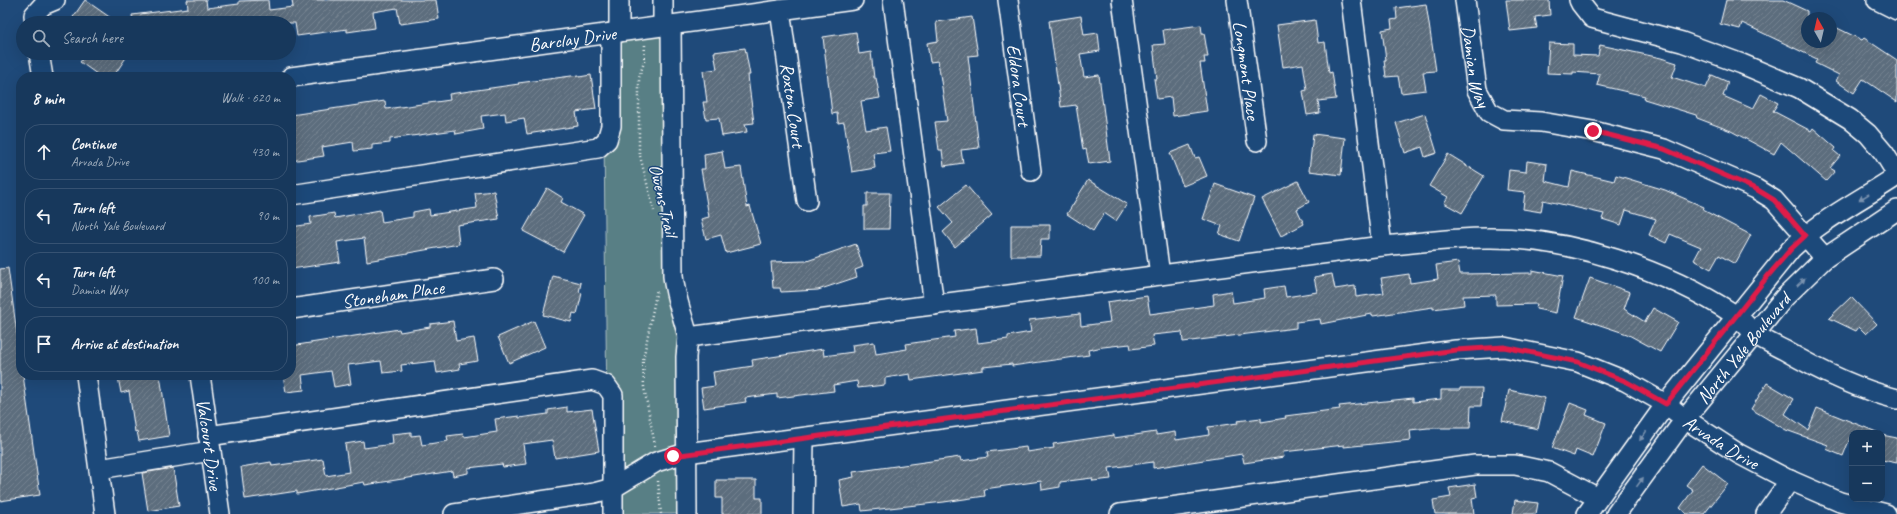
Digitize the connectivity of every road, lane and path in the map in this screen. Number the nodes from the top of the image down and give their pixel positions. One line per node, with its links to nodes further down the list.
1 (55, 0): 15 (street)
2 (618, 0): 18 (street)
3 (663, 0): 16 (street)
4 (853, 0): 13 (street, Barclay Drive)
5 (893, 0): 35 (street)
6 (1008, 0): 23 (street, Eldora Court)
7 (1122, 0): 32 (street)
8 (1237, 0): 22 (street, Longmont Place)
9 (1351, 0): 30 (street)
10 (1465, 0): 29 (street, Damian Way)
11 (1580, 0): 24 (street)
12 (1877, 0): 14 (street)
13 (780, 10): 16 (street, Barclay Drive); 26 (street, Roxton Court)
14 (1897, 10)
15 (34, 16)
16 (667, 26): 17 (street, Barclay Drive); 39 (street)
17 (644, 29): 18 (street, Barclay Drive); 27 (path, Owens Trail)
18 (615, 33): 21 (street, Barclay Drive); 25 (street)
19 (40, 60): 20 (street)
20 (42, 72)
21 (296, 76)
22 (1257, 140)
23 (1031, 171)
24 (1897, 175): 29 (street, North Yale Boulevard, one-way to 29)
25 (296, 195)
26 (808, 200)
27 (655, 212)
28 (1896, 213): 31 (street, North Yale Boulevard)
29 (1805, 236): 31 (street, Damian Way); 37 (street, North Yale Boulevard)
30 (1382, 246): 32 (street); 37 (street)
31 (1825, 258): 38 (street, North Yale Boulevard, one-way to 31)
32 (1160, 275): 35 (street)
33 (494, 279): 36 (street, Stoneham Place)
34 (657, 288): 47 (path)
35 (934, 305): 39 (street)
36 (296, 308)
37 (1737, 316): 38 (street); 43 (street, North Yale Boulevard)
38 (1755, 334): 42 (street); 44 (street, North Yale Boulevard)
39 (688, 337): 48 (street)
40 (87, 380): 49 (street)
41 (201, 380): 46 (street, Valcourt Drive)
42 (1897, 399)
43 (1666, 404): 44 (street, Arvada Drive); 45 (street, Arvada Drive); 53 (street, North Yale Boulevard, one-way to 53)
44 (1685, 419): 51 (street, Arvada Drive); 65 (street, North Yale Boulevard, one-way to 44)
45 (804, 438): 48 (street, Arvada Drive); 62 (street)
46 (209, 444): 49 (street); 52 (street); 57 (street, Valcourt Drive)
47 (655, 448)
48 (686, 453): 52 (street, Arvada Drive); 61 (street)
49 (99, 469): 56 (street)
50 (657, 475): 60 (path)
51 (1790, 480): 55 (street, Arvada Drive); 66 (street)
52 (613, 488): 54 (street, Arvada Drive); 59 (street)
53 (1598, 498): 63 (street); 64 (street, North Yale Boulevard)
54 (498, 511): 58 (street, Arvada Drive)
55 (1879, 513)
56 (106, 514)
57 (220, 514)
58 (454, 514)
59 (613, 514)
60 (661, 514)
61 (686, 514)
62 (803, 514)
63 (1120, 514)
64 (1587, 514)
65 (1616, 514)
66 (1766, 514)

